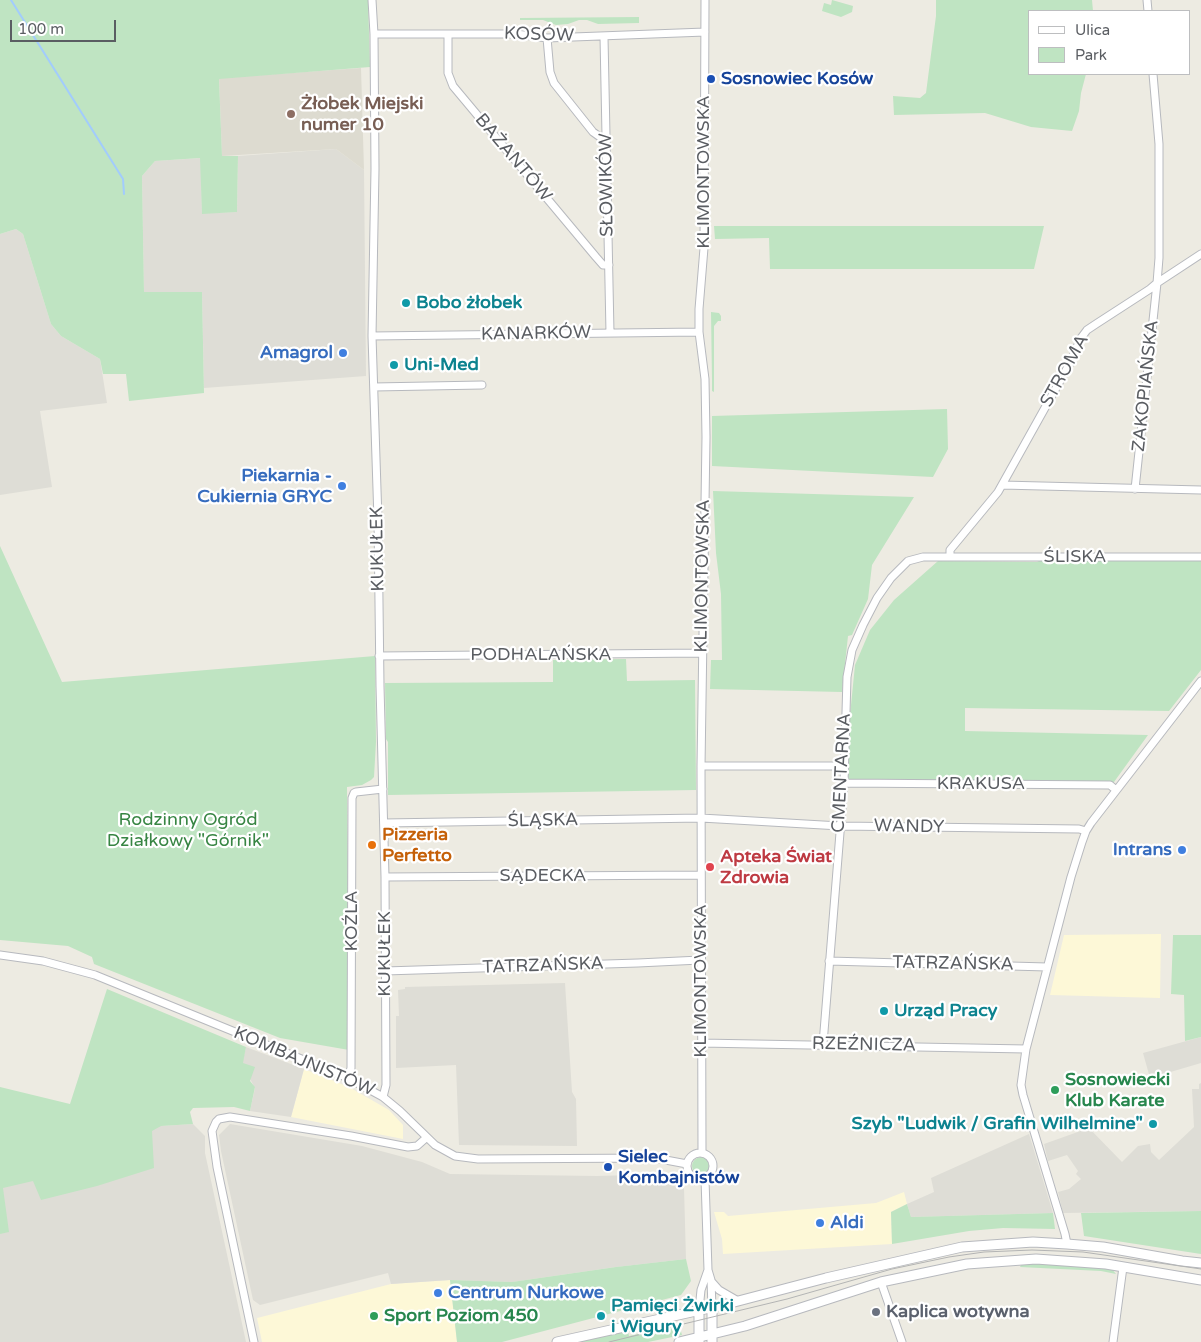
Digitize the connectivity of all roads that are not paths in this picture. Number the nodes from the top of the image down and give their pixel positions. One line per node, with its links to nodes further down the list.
1 (372, 0): 4 (street, KUKUŁEK)
2 (705, 0): 3 (street, KLIMONTOWSKA)
3 (705, 32): 6 (street, KOSÓW); 14 (street, KLIMONTOWSKA)
4 (374, 34): 5 (street, KOSÓW); 15 (street, KUKUŁEK)
5 (448, 34): 7 (street, KOSÓW); 11 (street, BAŻANTÓW)
6 (604, 37): 7 (street, KOSÓW); 9 (street, SŁOWIKÓW)
7 (547, 38): 9 (street)
8 (1153, 75): 12 (street)
9 (606, 137): 11 (street, SŁOWIKÓW)
10 (1201, 254): 12 (street, STROMA)
11 (609, 265): 13 (street, SŁOWIKÓW)
12 (1157, 283): 18 (street, STROMA); 19 (street, ZAKOPIAŃSKA)
13 (610, 332): 14 (street, KANARKÓW); 15 (street, KANARKÓW)
14 (699, 332): 23 (street, KLIMONTOWSKA)
15 (372, 336): 17 (street, KUKUŁEK)
16 (482, 385): 17 (street)
17 (374, 388): 24 (street, KUKUŁEK)
18 (1002, 485): 19 (street); 22 (street, STROMA)
19 (1135, 489): 20 (street)
20 (1201, 490)
21 (1201, 556): 22 (street, ŚLISKA)
22 (950, 557): 27 (street, CMENTARNA)
23 (702, 653): 24 (street, PODHALAŃSKA); 26 (street, KLIMONTOWSKA)
24 (380, 656): 29 (street, KUKUŁEK)
25 (1201, 680): 30 (street)
26 (701, 766): 27 (street); 31 (street, KLIMONTOWSKA)
27 (844, 766): 28 (street, CMENTARNA)
28 (844, 783): 30 (street, KRAKUSA); 33 (street, CMENTARNA)
29 (383, 789): 32 (street, KUKUŁEK); 45 (street, KOŹLA)
30 (1116, 790): 34 (street)
31 (701, 818): 32 (street, ŚLĄSKA); 33 (street, WANDY); 35 (street, KLIMONTOWSKA)
32 (384, 823): 36 (street, KUKUŁEK)
33 (840, 826): 34 (street, WANDY); 39 (street, CMENTARNA)
34 (1086, 832): 40 (street)
35 (701, 875): 36 (street, SĄDECKA); 38 (street, KLIMONTOWSKA)
36 (384, 878): 41 (street, KUKUŁEK)
37 (0, 954): 45 (street, KOMBAJNISTÓW)
38 (700, 960): 41 (street, TATRZAŃSKA); 42 (street, KLIMONTOWSKA)
39 (829, 961): 40 (street, TATRZAŃSKA); 43 (street, CMENTARNA)
40 (1047, 967): 44 (street)
41 (385, 971): 46 (street, KUKUŁEK)
42 (701, 1043): 43 (street, RZEŹNICZA); 48 (street, KLIMONTOWSKA)
43 (823, 1044): 44 (street, RZEŹNICZA)
44 (1026, 1049): 51 (street)
45 (348, 1078): 46 (street, KOMBAJNISTÓW)
46 (383, 1097): 47 (street, KOMBAJNISTÓW)
47 (426, 1138): 49 (street, KOMBAJNISTÓW); 63 (street)
48 (702, 1153): 49 (street); 50 (street)
49 (687, 1164): 50 (street)
50 (705, 1179): 54 (street)
51 (1067, 1244): 52 (street); 58 (street)
52 (1201, 1263)
53 (1123, 1266): 56 (street); 57 (street); 67 (street)
54 (708, 1270): 55 (street); 60 (street)
55 (711, 1280): 58 (street); 59 (street)
56 (1201, 1280)
57 (881, 1282): 61 (street); 66 (street)
58 (738, 1301): 59 (street)
59 (712, 1308): 60 (street); 61 (street)
60 (699, 1310): 62 (street); 64 (street)
61 (712, 1338): 62 (street)
62 (699, 1340): 65 (street)
63 (254, 1342)
64 (557, 1342)
65 (679, 1342)
66 (902, 1342)
67 (1112, 1342)

